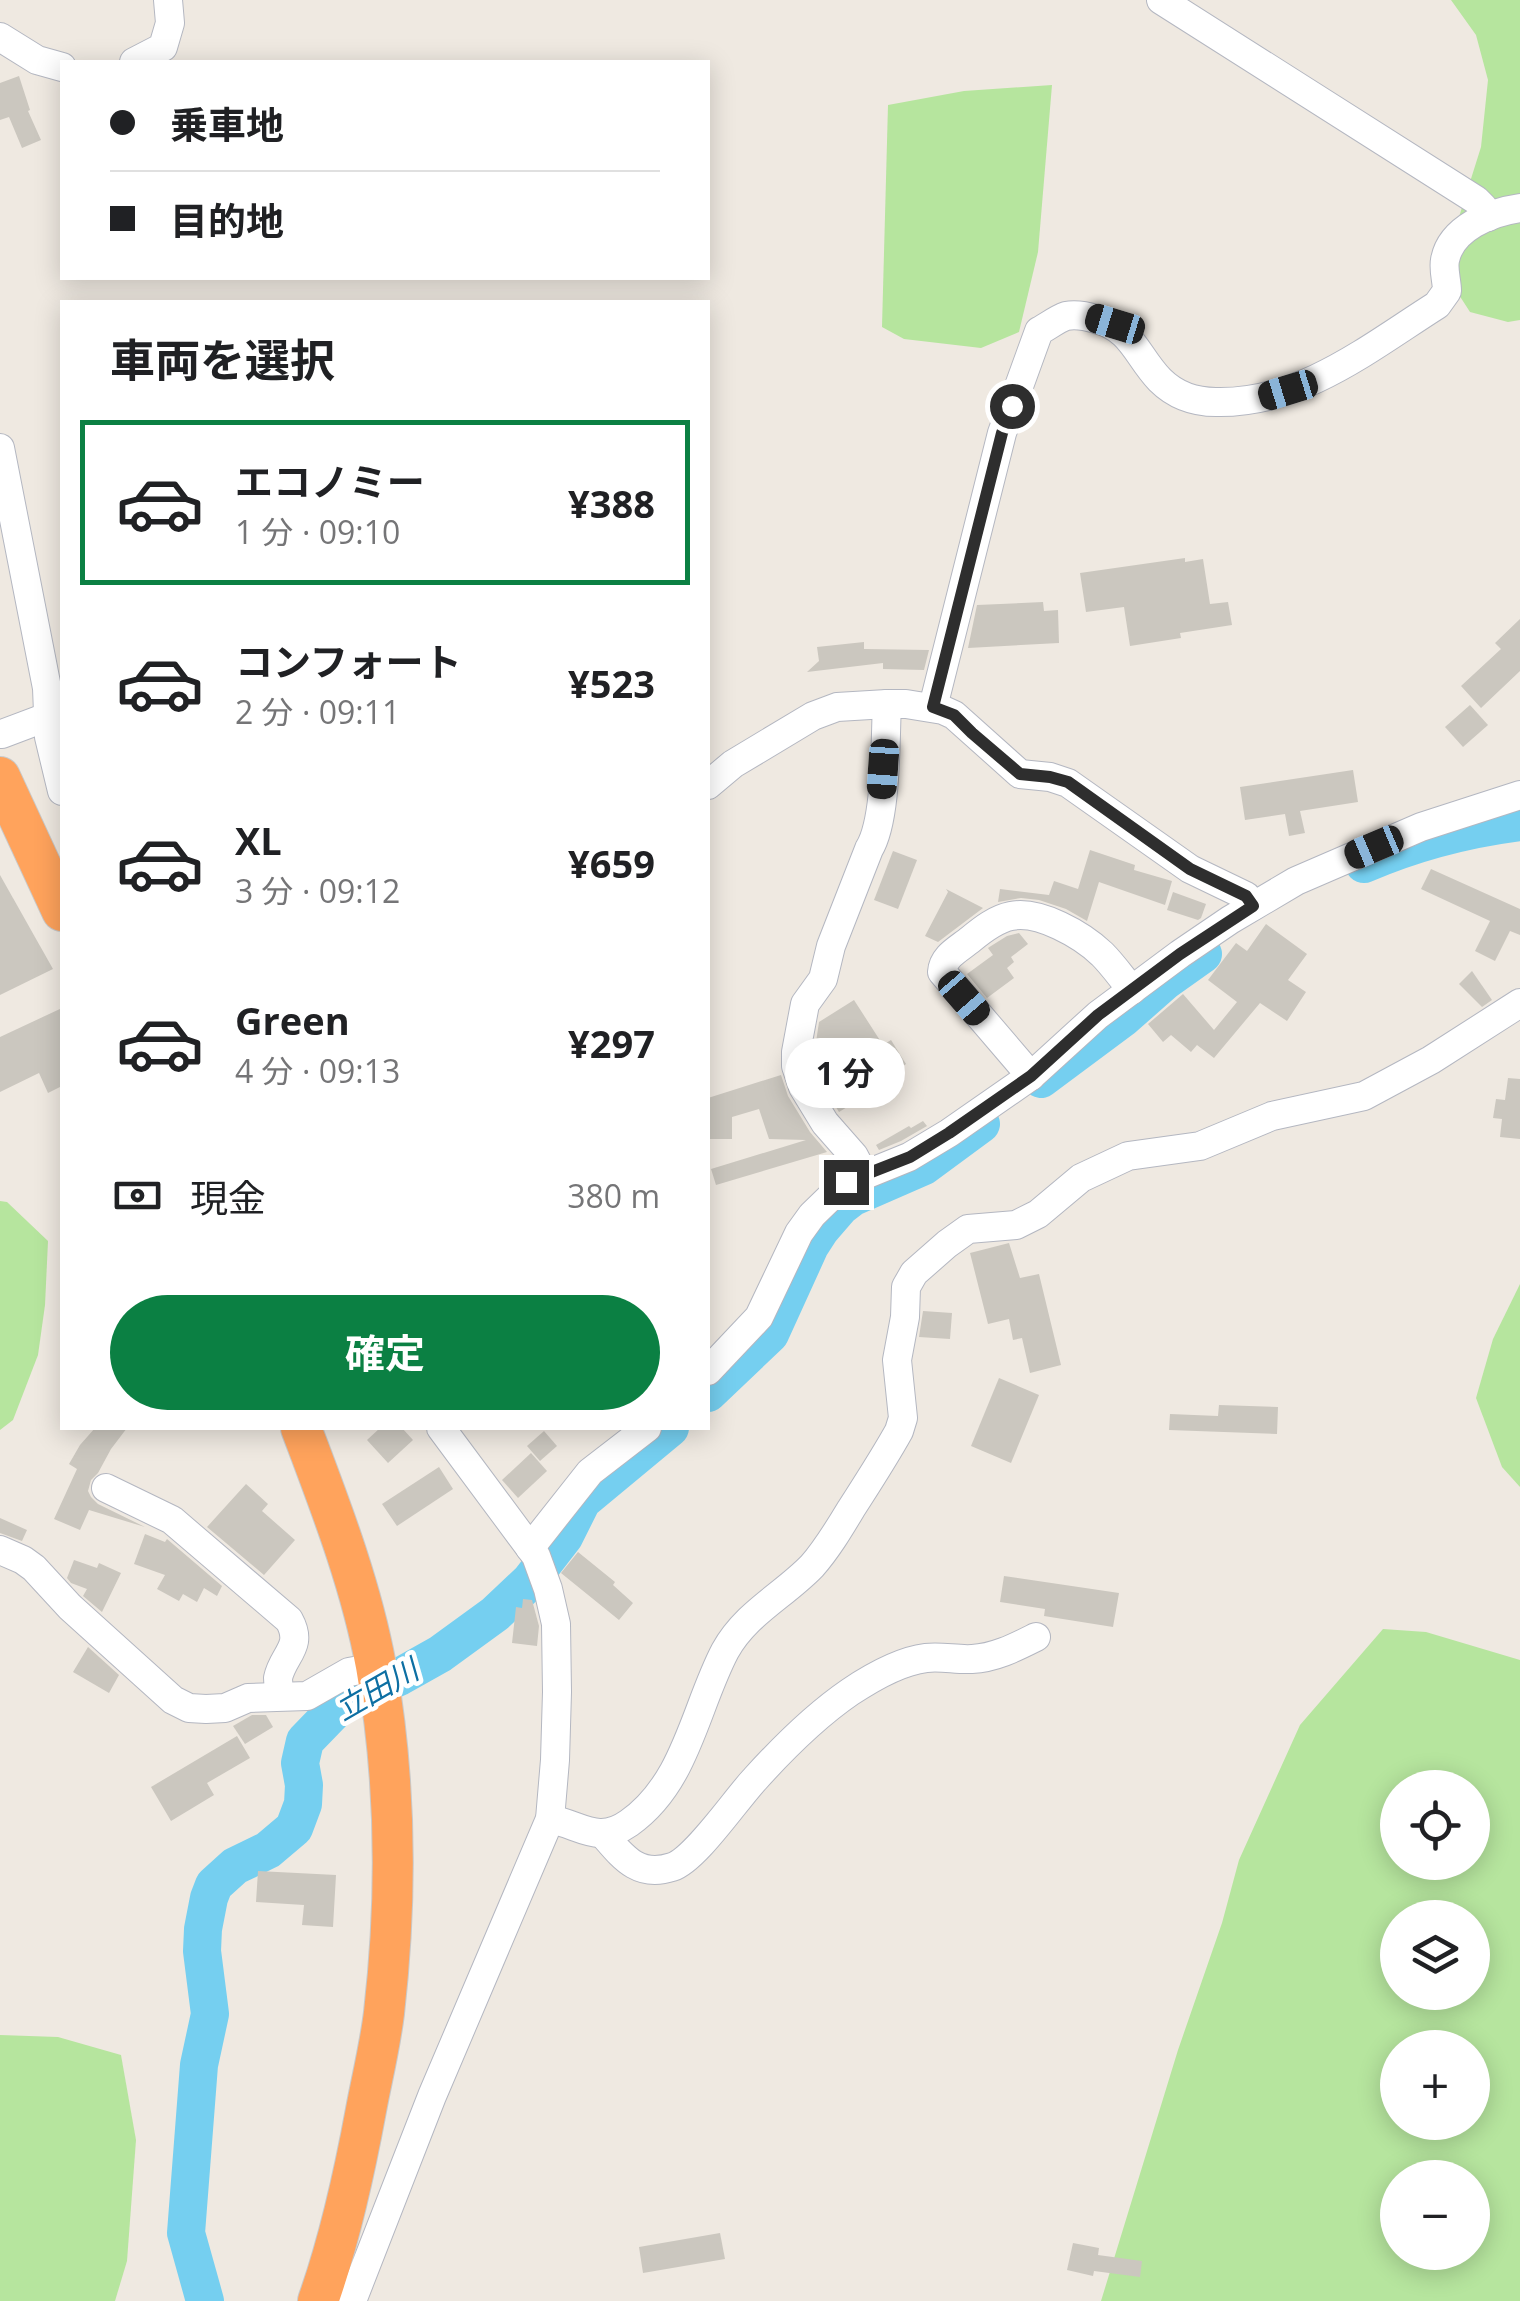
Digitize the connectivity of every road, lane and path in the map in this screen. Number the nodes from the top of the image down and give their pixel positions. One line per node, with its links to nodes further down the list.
1 (168, 0): 4 (street)
2 (1161, 0): 7 (street)
3 (0, 37): 5 (street)
4 (138, 60)
5 (60, 67)
6 (1520, 208): 7 (street)
7 (1488, 217): 10 (street)
8 (0, 448): 11 (street)
9 (887, 704): 10 (street); 15 (street); 22 (street)
10 (933, 707): 17 (street)
11 (47, 717): 12 (street); 14 (street)
12 (2, 734)
13 (0, 778): 18 (highway)
14 (60, 783)
15 (710, 784)
16 (1520, 795): 17 (street)
17 (1253, 906): 19 (street)
18 (60, 907)
19 (1132, 990): 21 (street); 21 (street)
20 (1520, 1003): 34 (street)
21 (1031, 1076): 22 (street)
22 (864, 1175): 23 (street)
23 (710, 1369)
24 (302, 1430): 31 (highway)
25 (442, 1430): 28 (street)
26 (644, 1430): 28 (street)
27 (106, 1488): 32 (street)
28 (530, 1548): 33 (street)
29 (0, 1550): 32 (street)
30 (1036, 1637): 34 (street)
31 (376, 1667): 32 (street); 35 (highway)
32 (280, 1696)
33 (550, 1819): 34 (street); 36 (street)
34 (603, 1834)
35 (318, 2301)
36 (352, 2301)

